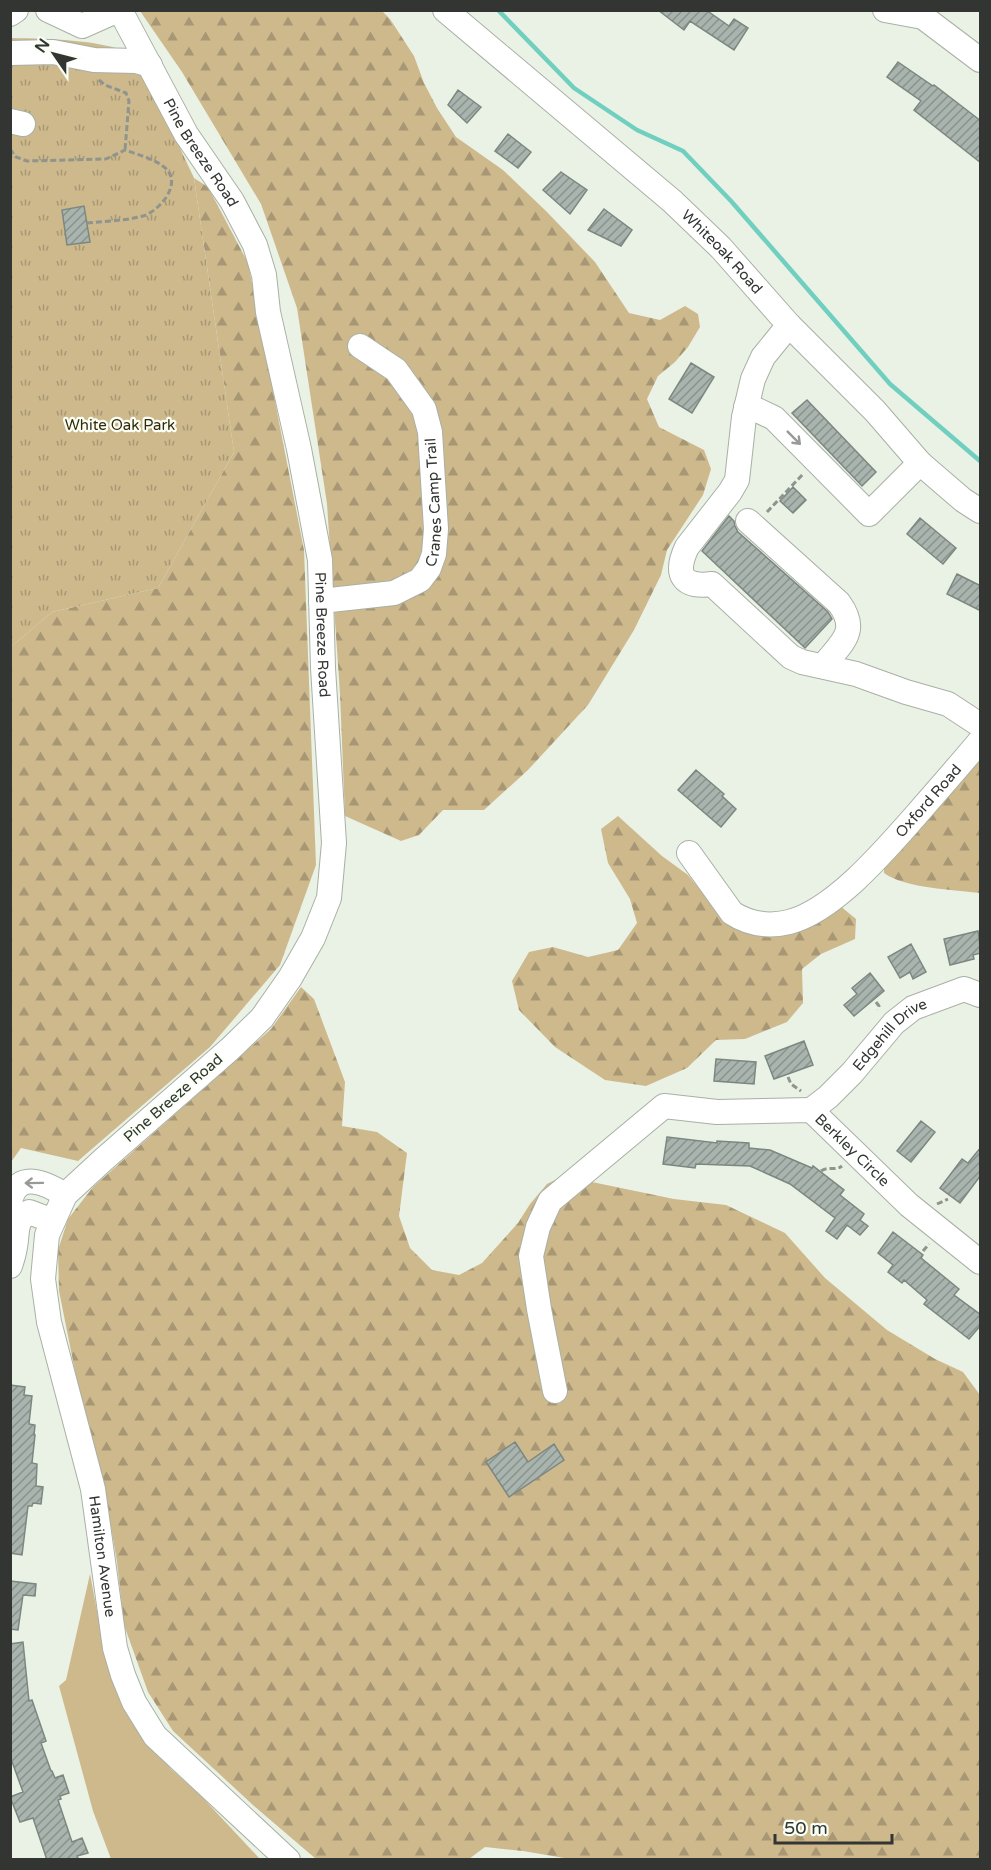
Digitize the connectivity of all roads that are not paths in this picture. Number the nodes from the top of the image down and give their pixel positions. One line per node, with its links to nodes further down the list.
1 (16, 10): 6 (street)
2 (48, 10): 3 (street)
3 (119, 10): 9 (street, Pine Breeze Road)
4 (445, 10): 10 (street, Whiteoak Road)
5 (885, 10): 8 (street)
6 (10, 14)
7 (10, 53): 9 (street)
8 (981, 60)
9 (150, 65): 16 (street, Pine Breeze Road)
10 (789, 325): 12 (street); 13 (street, Whiteoak Road)
11 (360, 346): 16 (street, Cranes Camp Trail)
12 (746, 407): 13 (street, one-way to 13); 17 (street)
13 (920, 464): 14 (street, Whiteoak Road)
14 (981, 511)
15 (751, 524): 17 (street)
16 (321, 601): 23 (street, Pine Breeze Road)
17 (823, 666): 18 (street)
18 (981, 725)
19 (981, 741): 20 (street, Oxford Road)
20 (689, 853)
21 (981, 995): 22 (street, Edgehill Drive)
22 (811, 1110): 27 (street, Berkley Circle); 28 (street, Berkley Circle)
23 (65, 1196): 24 (street, one-way to 24); 25 (street, Hamilton Avenue)
24 (10, 1202)
25 (53, 1221): 26 (street); 29 (street, Hamilton Avenue)
26 (12, 1254)
27 (981, 1262)
28 (555, 1391)
29 (288, 1860)

